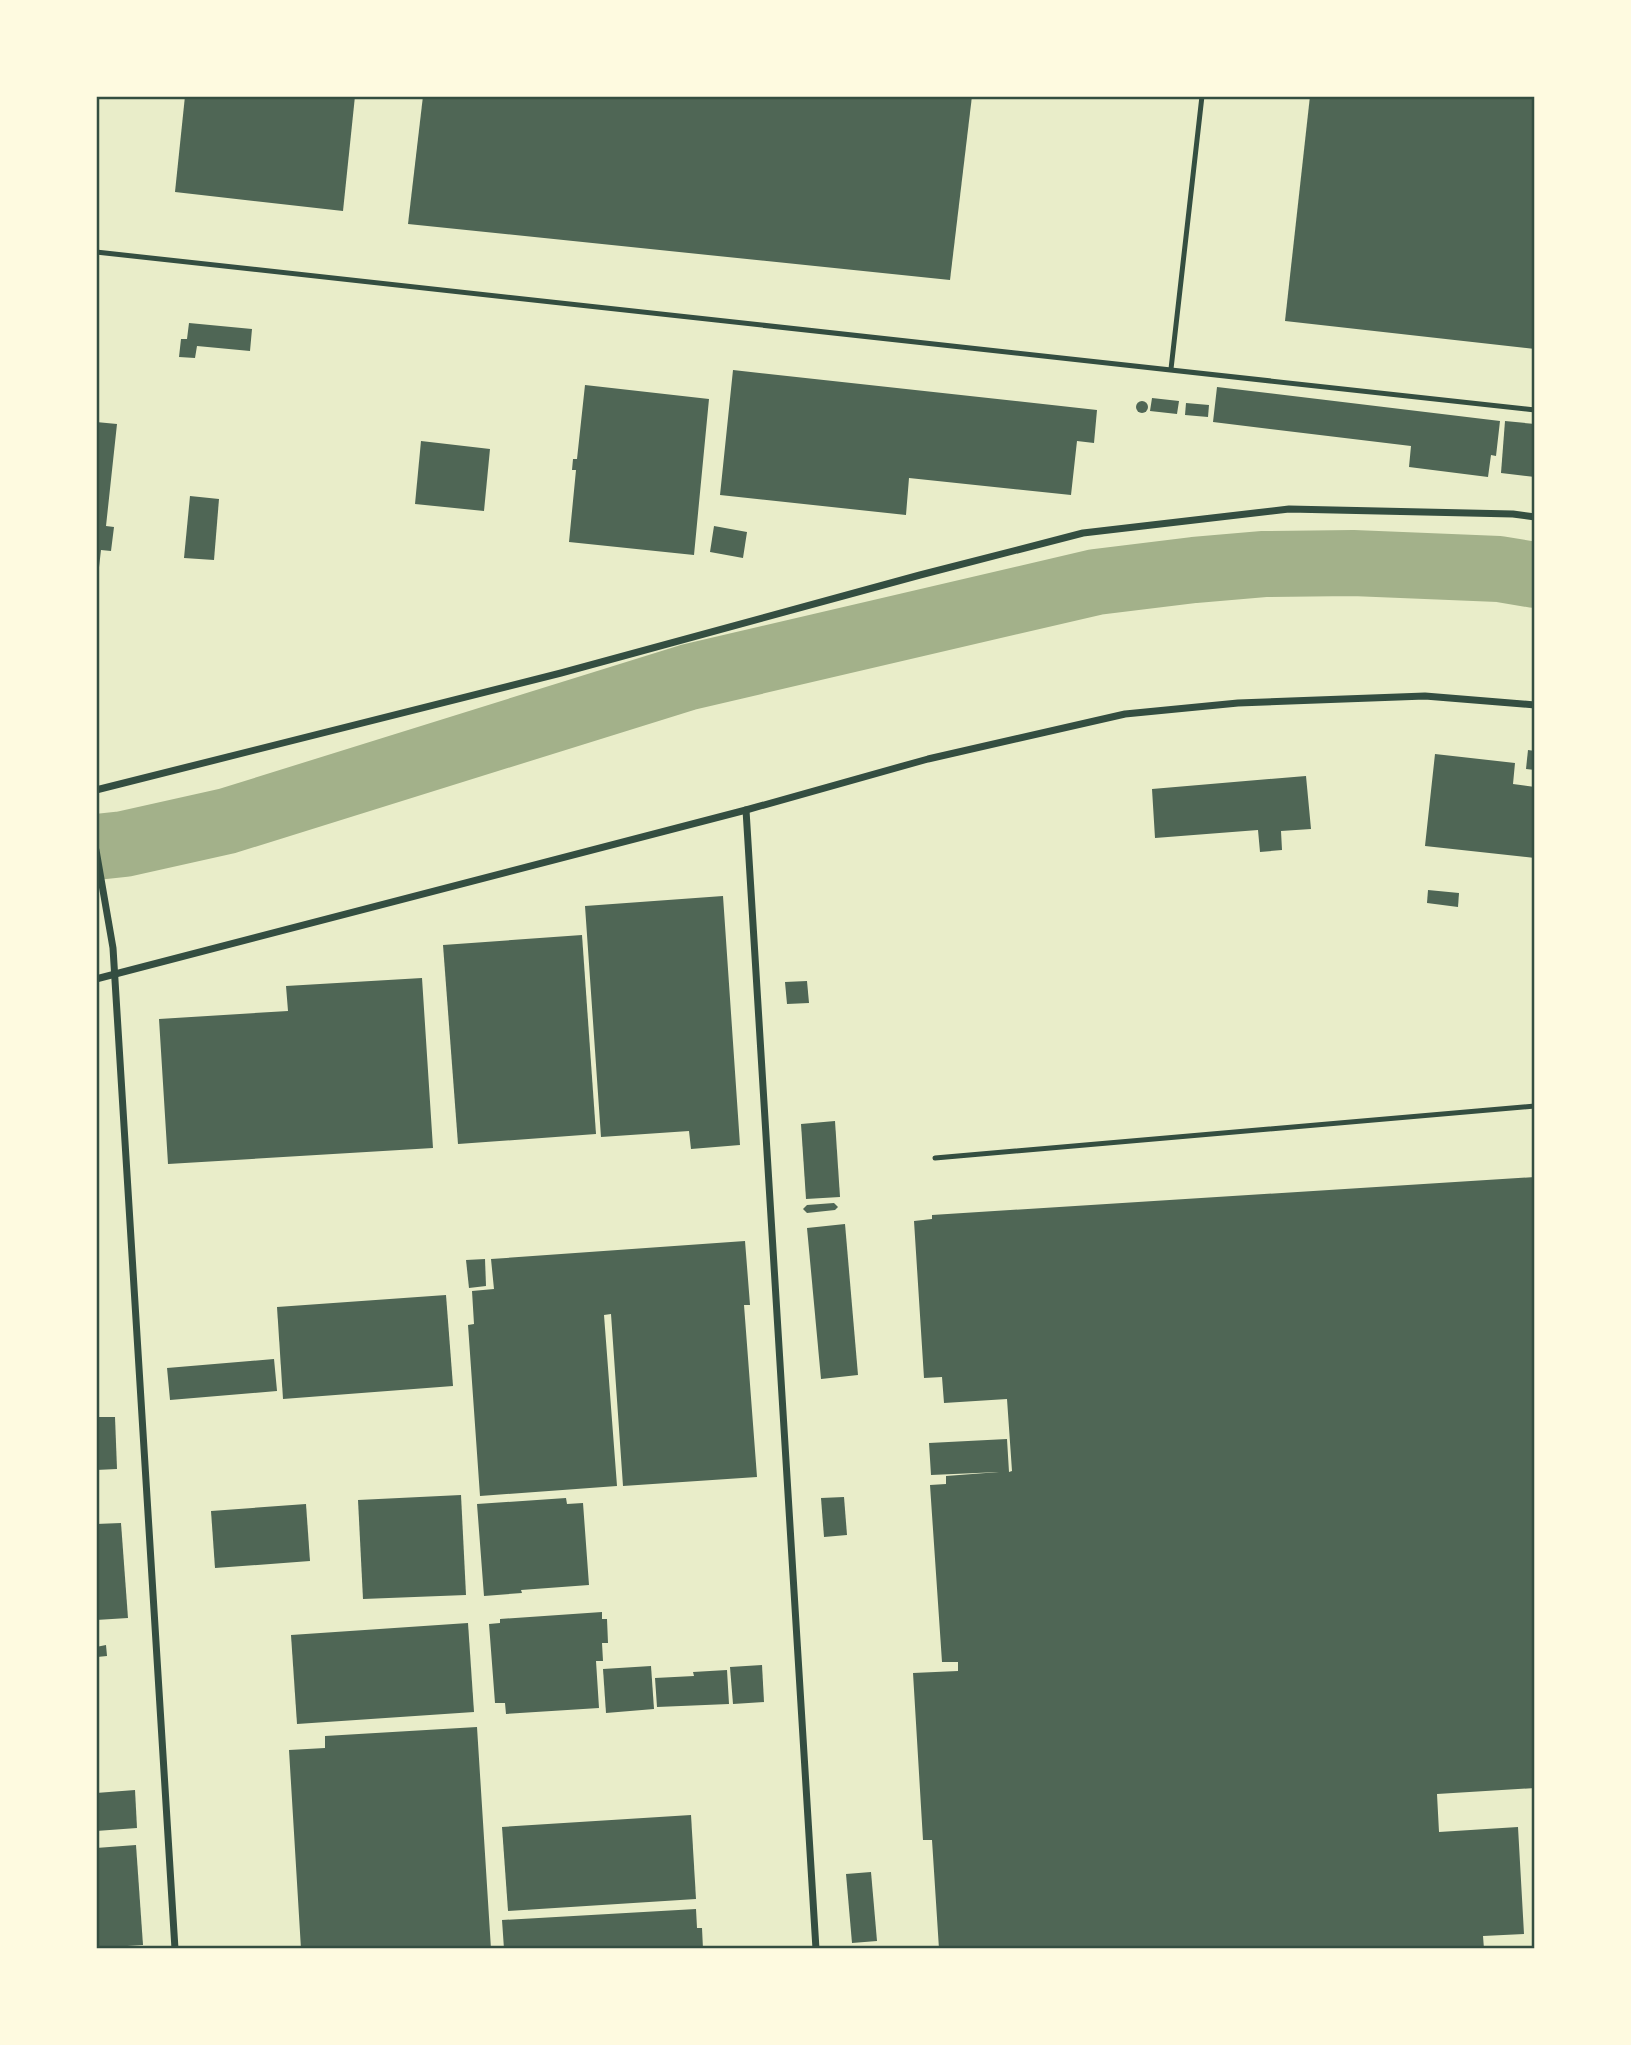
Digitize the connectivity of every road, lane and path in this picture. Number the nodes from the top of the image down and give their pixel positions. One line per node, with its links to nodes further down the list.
1 (1202, 96): 3 (lane)
2 (96, 252): 3 (lane)
3 (1171, 369): 4 (lane)
4 (1535, 410)
5 (1535, 517): 7 (street)
6 (1535, 705): 8 (street)
7 (96, 790)
8 (746, 810): 10 (street); 15 (street)
9 (96, 850): 10 (street)
10 (113, 975): 11 (street); 14 (street)
11 (96, 979)
12 (1535, 1106): 13 (lane)
13 (935, 1158)
14 (175, 1949)
15 (816, 1949)

